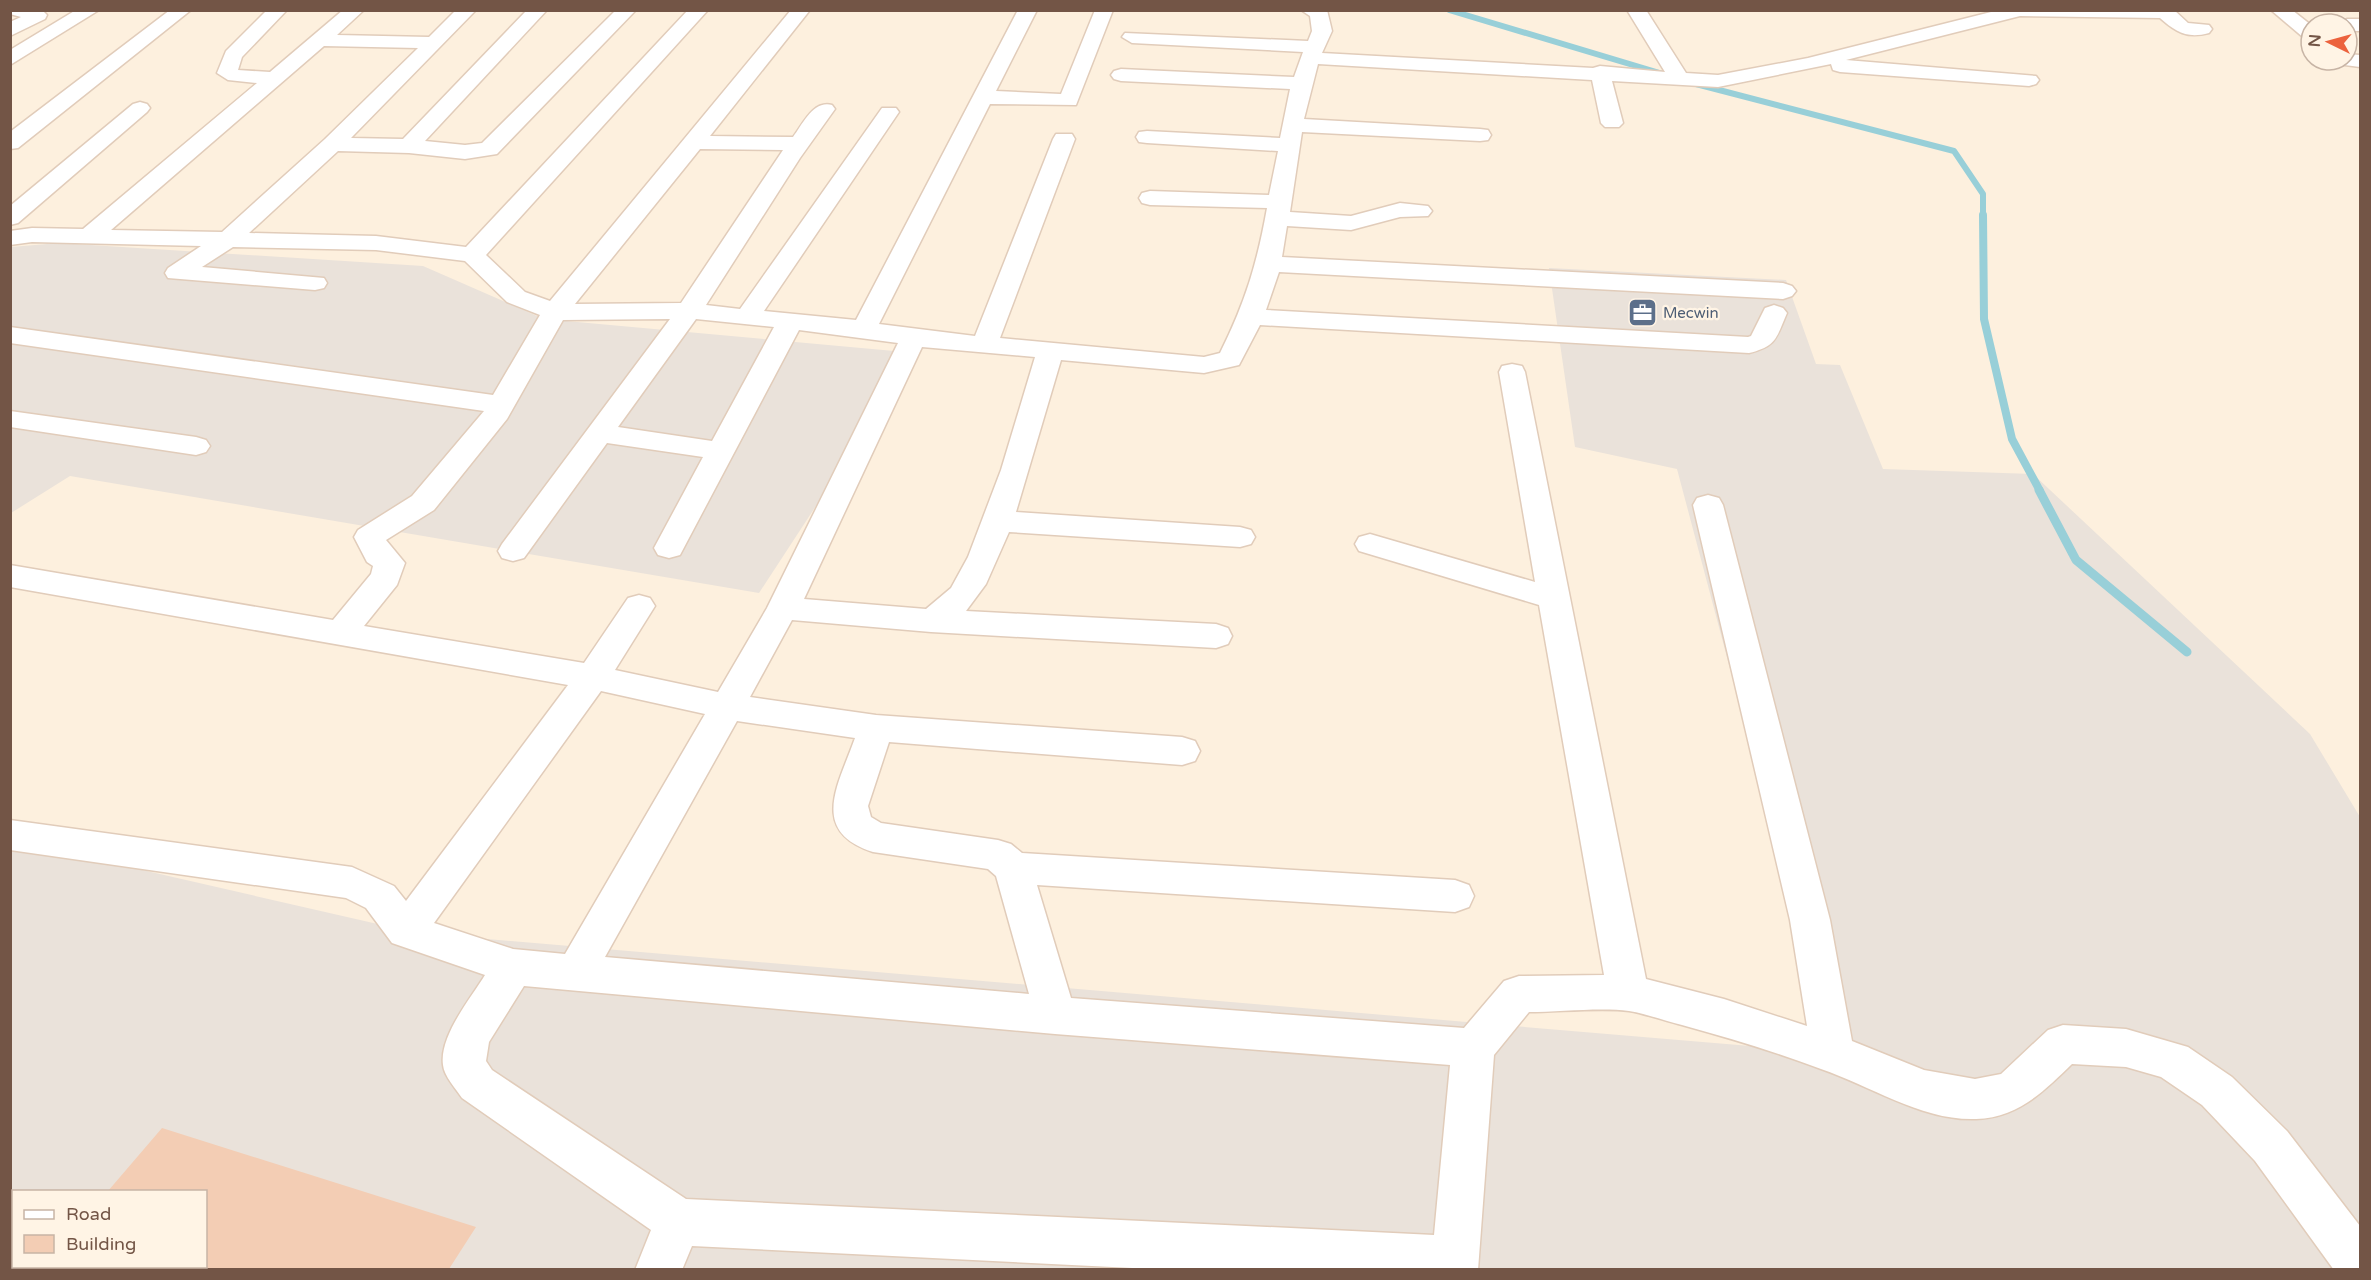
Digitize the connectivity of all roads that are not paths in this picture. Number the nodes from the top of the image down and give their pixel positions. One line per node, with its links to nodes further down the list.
1 (15, 10): 19 (street)
2 (90, 10): 24 (street)
3 (182, 10): 37 (street)
4 (278, 10): 29 (street)
5 (355, 10): 21 (street)
6 (467, 10): 22 (street)
7 (538, 10): 47 (street)
8 (627, 10): 47 (street)
9 (699, 10): 55 (street)
10 (801, 10): 43 (street)
11 (1028, 10): 32 (street)
12 (1104, 10): 32 (street)
13 (1311, 10): 23 (street)
14 (1636, 10): 28 (street)
15 (2280, 10): 17 (street)
16 (2022, 11): 18 (street); 25 (street)
17 (2299, 23)
18 (2202, 29)
19 (10, 30)
20 (1132, 37): 23 (street)
21 (320, 40): 22 (street); 29 (street)
22 (434, 43): 45 (street)
23 (1312, 52): 26 (street); 31 (street)
24 (10, 59)
25 (1808, 64): 28 (street); 30 (street)
26 (1600, 72): 28 (street); 38 (street)
27 (1121, 75): 31 (street)
28 (1678, 77)
29 (275, 78): 52 (street)
30 (2030, 80)
31 (1302, 83): 39 (street)
32 (982, 97): 63 (street)
33 (140, 108): 51 (street)
34 (825, 109): 46 (street)
35 (889, 112): 60 (street)
36 (10, 115): 37 (street)
37 (44, 118): 44 (street)
38 (1612, 123)
39 (1291, 135): 40 (street); 41 (street); 49 (street)
40 (1480, 135)
41 (1147, 137)
42 (1064, 139): 66 (street)
43 (694, 142): 46 (street); 59 (street)
44 (10, 143)
45 (333, 144): 47 (street); 54 (street)
46 (799, 144): 58 (street)
47 (409, 146)
48 (1150, 198): 49 (street)
49 (1278, 210): 50 (street); 56 (street)
50 (1420, 211)
51 (10, 218)
52 (89, 236): 53 (street); 54 (street)
53 (10, 238)
54 (227, 240): 55 (street); 57 (street)
55 (472, 255): 59 (street)
56 (1269, 264): 61 (street); 61 (street)
57 (315, 283)
58 (689, 311): 59 (street); 60 (street); 71 (street)
59 (555, 312): 69 (street)
60 (747, 317): 62 (street)
61 (1251, 317): 67 (street)
62 (790, 322): 63 (street); 73 (street)
63 (864, 329): 65 (street)
64 (10, 336): 69 (street)
65 (913, 338): 66 (street); 83 (street)
66 (985, 344): 67 (street)
67 (1050, 351): 75 (street)
68 (1512, 372): 81 (street)
69 (502, 405): 85 (street)
70 (10, 419): 72 (street)
71 (598, 433): 73 (street); 79 (street)
72 (196, 446)
73 (721, 451): 78 (street)
74 (1708, 505): 100 (street)
75 (998, 521): 76 (street); 84 (street)
76 (1240, 537)
77 (1370, 544): 81 (street)
78 (669, 548)
79 (513, 551)
80 (10, 576): 85 (street)
81 (1554, 598): 97 (street)
82 (639, 606): 87 (street)
83 (783, 608): 84 (street); 88 (street)
84 (931, 621): 86 (street)
85 (339, 635): 87 (street)
86 (1216, 636)
87 (592, 677): 88 (street); 94 (street)
88 (729, 707): 89 (street); 96 (street)
89 (876, 728): 90 (street); 92 (street)
90 (1182, 751)
91 (10, 835): 94 (street)
92 (1013, 868): 93 (street); 98 (street)
93 (1455, 896)
94 (406, 931): 95 (street)
95 (513, 967): 96 (street); 101 (street)
96 (576, 972): 98 (street)
97 (1628, 993): 99 (street); 100 (street)
98 (1055, 1015): 99 (street)
99 (1473, 1048): 102 (street)
100 (1833, 1053): 104 (street)
101 (679, 1222): 102 (street); 103 (street)
102 (1455, 1265)
103 (658, 1269)
104 (2360, 1269)

